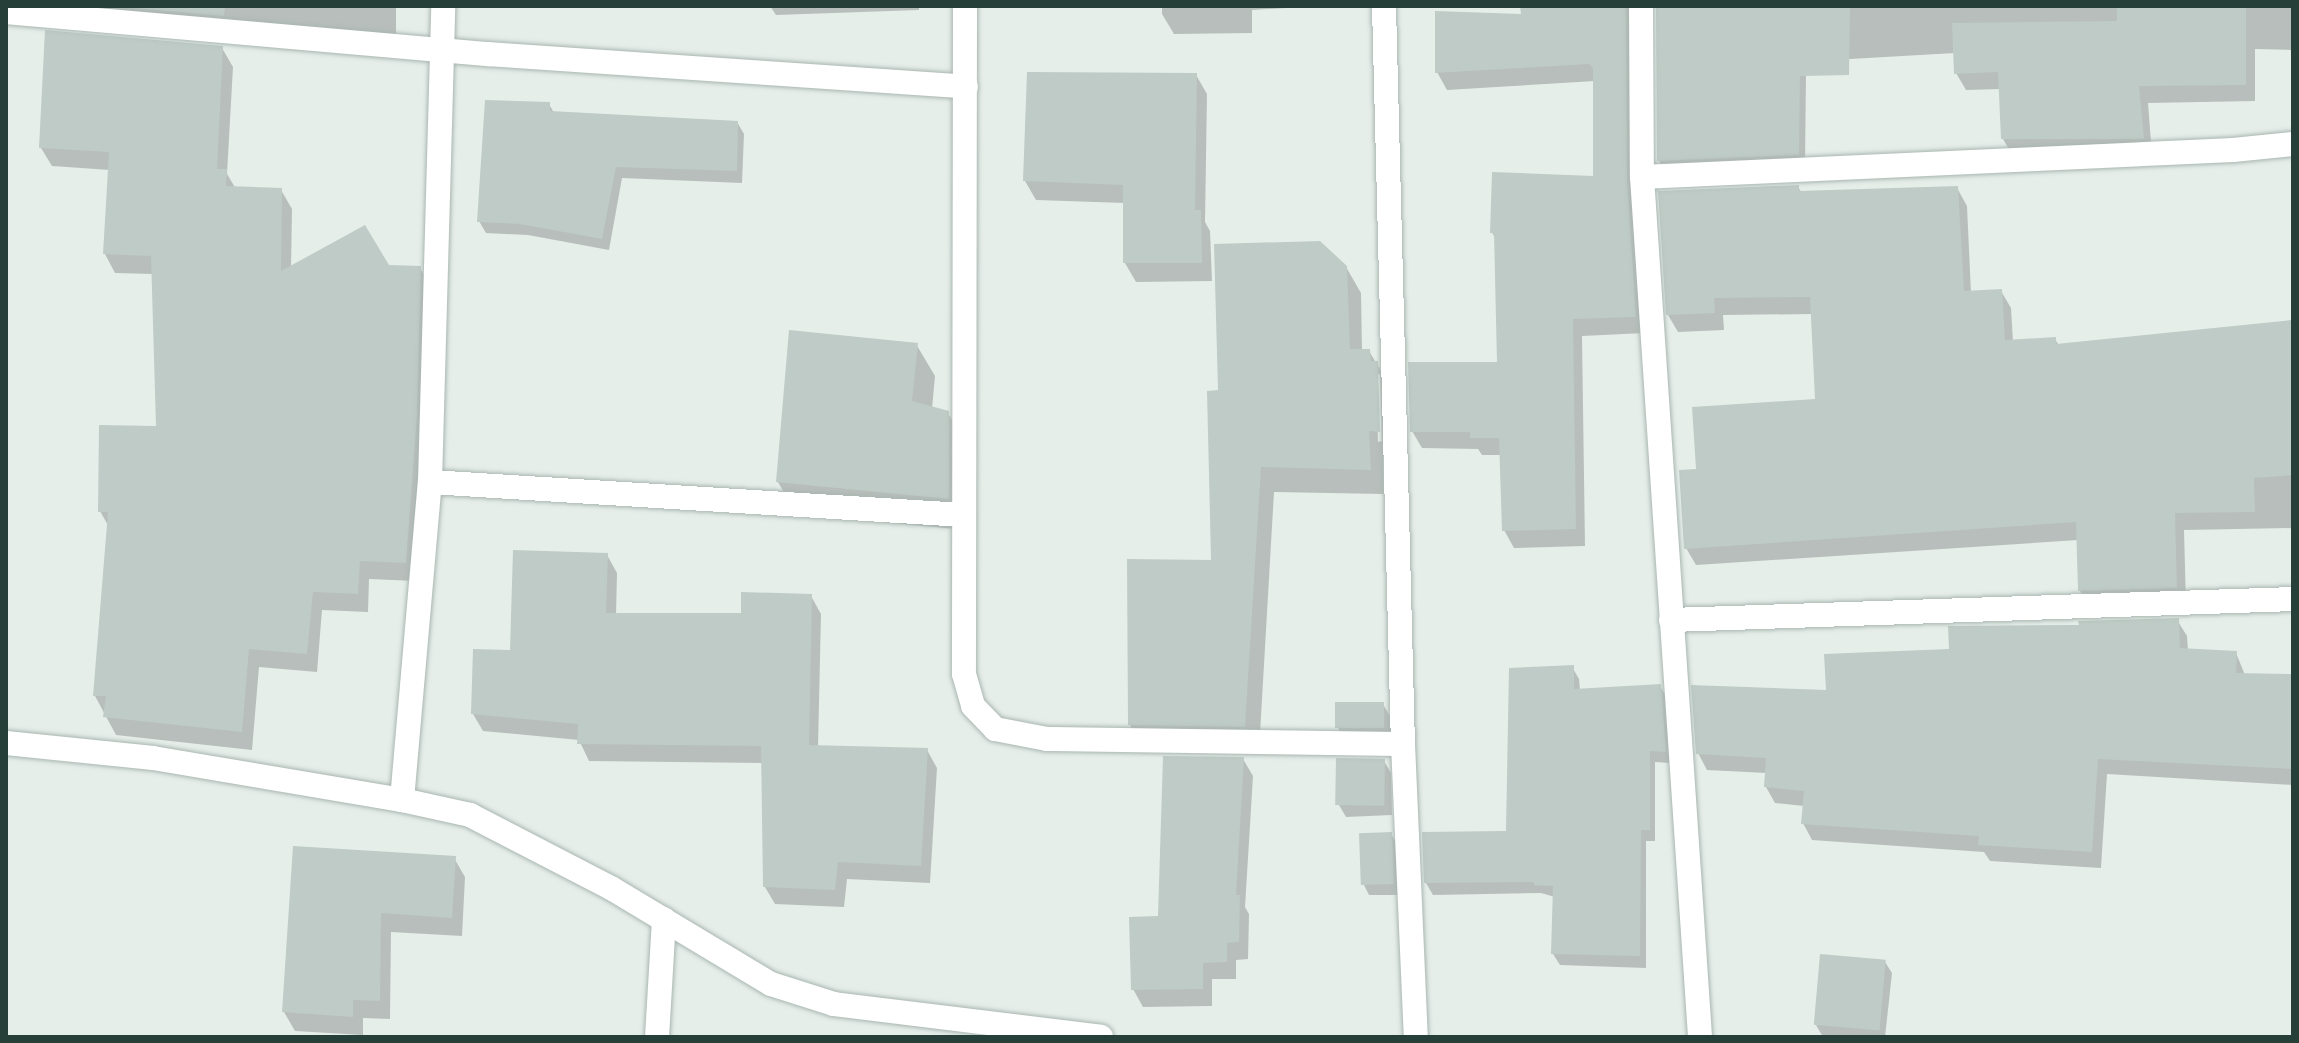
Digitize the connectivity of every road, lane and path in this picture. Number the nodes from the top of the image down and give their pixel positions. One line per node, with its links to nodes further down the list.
1 (443, 6): 6 (street)
2 (965, 6): 7 (street)
3 (1384, 6): 15 (street)
4 (1641, 6): 9 (street)
5 (6, 12): 6 (street)
6 (443, 50): 7 (street); 10 (street)
7 (966, 87): 11 (street)
8 (2293, 144): 9 (street)
9 (1642, 177): 13 (street)
10 (430, 482): 11 (street); 16 (street)
11 (964, 515): 15 (street)
12 (2293, 599): 13 (street)
13 (1671, 620): 22 (street)
14 (6, 743): 16 (street)
15 (1403, 744): 21 (street)
16 (402, 800): 17 (street)
17 (664, 919): 18 (street); 19 (street)
18 (1044, 1033): 20 (street)
19 (657, 1037)
20 (1101, 1037)
21 (1416, 1037)
22 (1700, 1037)

